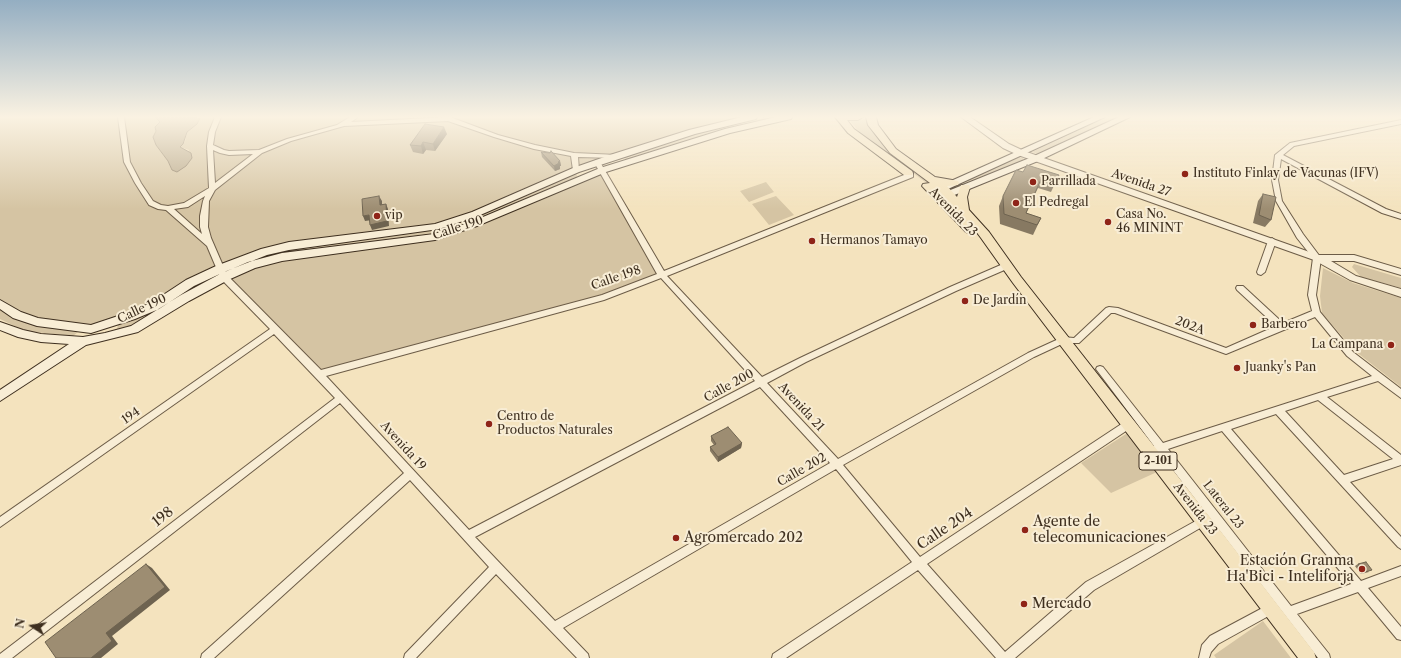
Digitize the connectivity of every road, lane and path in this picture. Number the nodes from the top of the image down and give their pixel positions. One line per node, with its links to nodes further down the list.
1 (125, 148): 29 (street)
2 (210, 148): 27 (street)
3 (213, 148): 14 (street)
4 (270, 148): 14 (street)
5 (538, 148): 16 (street)
6 (651, 148): 19 (main road, Calle 190)
7 (665, 148): 19 (main road, Calle 190)
8 (874, 148): 22 (main road, Avenida 23 / 2-101)
9 (890, 148): 24 (main road, Avenida 23 / 2-101)
10 (1010, 148): 15 (street, Avenida 27)
11 (1033, 148): 15 (main road)
12 (1059, 148): 18 (main road)
13 (1287, 148): 17 (street)
14 (260, 152): 27 (street)
15 (1021, 153): 18 (street, Avenida 27); 25 (main road)
16 (574, 155): 19 (street); 21 (street)
17 (1278, 155): 31 (street); 35 (street)
18 (1035, 159): 26 (main road); 33 (street, Avenida 27)
19 (619, 160): 20 (main road, Calle 190)
20 (600, 166): 21 (main road, Calle 190); 23 (main road, Calle 190); 40 (street, Avenida 21)
21 (576, 170): 23 (main road); 32 (main road, Calle 190)
22 (911, 175): 28 (main road, Avenida 23 / 2-101); 40 (street, Calle 198)
23 (583, 178): 32 (main road, Calle 190)
24 (929, 178): 25 (main road); 28 (main road, Avenida 23 / 2-101)
25 (954, 183): 28 (main road)
26 (965, 187): 28 (main road); 30 (main road)
27 (212, 189): 29 (street); 34 (street, Avenida 19)
28 (943, 192): 30 (main road, Avenida 23 / 2-101); 36 (main road, Avenida 23 / 2-101)
29 (168, 208): 34 (street)
30 (964, 210): 36 (main road, Avenida 23 / 2-101)
31 (1401, 217)
32 (471, 220): 39 (main road, Calle 190)
33 (1272, 242): 35 (street, Avenida 27); 37 (street)
34 (211, 246): 39 (street, Avenida 19)
35 (1317, 258): 38 (street); 42 (street); 44 (street)
36 (1006, 266): 49 (main road, Avenida 23 / 2-101); 54 (street, Calle 200)
37 (1261, 272)
38 (1401, 272)
39 (222, 273): 47 (main road, Calle 190); 48 (street, Avenida 19); 50 (main road, Calle 190)
40 (662, 275): 52 (street, Calle 198); 54 (street, Avenida 21)
41 (1240, 288): 46 (street)
42 (1401, 293)
43 (0, 304): 47 (main road)
44 (1316, 313): 46 (street, 202A); 53 (street)
45 (0, 326): 50 (main road)
46 (1282, 327): 49 (street, 202A)
47 (91, 329): 50 (main road, Calle 190)
48 (275, 329): 52 (street, Avenida 19); 68 (street, 194)
49 (1063, 340): 60 (main road, Avenida 23 / 2-101); 64 (street, Calle 202)
50 (83, 341): 56 (main road, Calle 190)
51 (1100, 369): 62 (street, Lateral 23)
52 (319, 374): 58 (street, Avenida 19)
53 (1379, 377): 55 (street); 57 (street)
54 (762, 382): 64 (street, Avenida 21); 69 (street, Calle 200)
55 (1401, 394)
56 (0, 396)
57 (1320, 396): 59 (street); 63 (street)
58 (341, 398): 65 (street, Avenida 19); 79 (street, 198)
59 (1278, 410): 61 (street); 66 (street)
60 (1129, 424): 62 (main road, Avenida 23 / 2-101); 71 (street, Calle 204)
61 (1224, 427): 62 (street); 74 (street)
62 (1155, 449): 67 (main road, Avenida 23 / 2-101); 76 (street, Lateral 23)
63 (1401, 461): 66 (street)
64 (837, 464): 71 (street, Avenida 21); 77 (street, Calle 202)
65 (410, 474): 69 (street, Avenida 19); 80 (street)
66 (1342, 480): 70 (street)
67 (1204, 521): 75 (main road, Avenida 23 / 2-101); 85 (street)
68 (0, 523)
69 (468, 536): 72 (street, Avenida 19)
70 (1401, 544)
71 (919, 563): 83 (street, Calle 204); 84 (street, Avenida 21)
72 (496, 567): 77 (street, Avenida 19); 81 (street)
73 (1401, 572): 74 (street)
74 (1360, 586): 76 (street); 78 (street)
75 (1270, 609): 86 (street); 87 (main road, Avenida 23 / 2-101)
76 (1289, 612): 88 (street, Lateral 23)
77 (555, 627): 82 (street, Avenida 19)
78 (1401, 635)
79 (3, 658)
80 (206, 658)
81 (409, 658)
82 (584, 658)
83 (777, 658)
84 (1003, 658)
85 (1006, 658)
86 (1204, 658)
87 (1308, 658)
88 (1325, 658)

